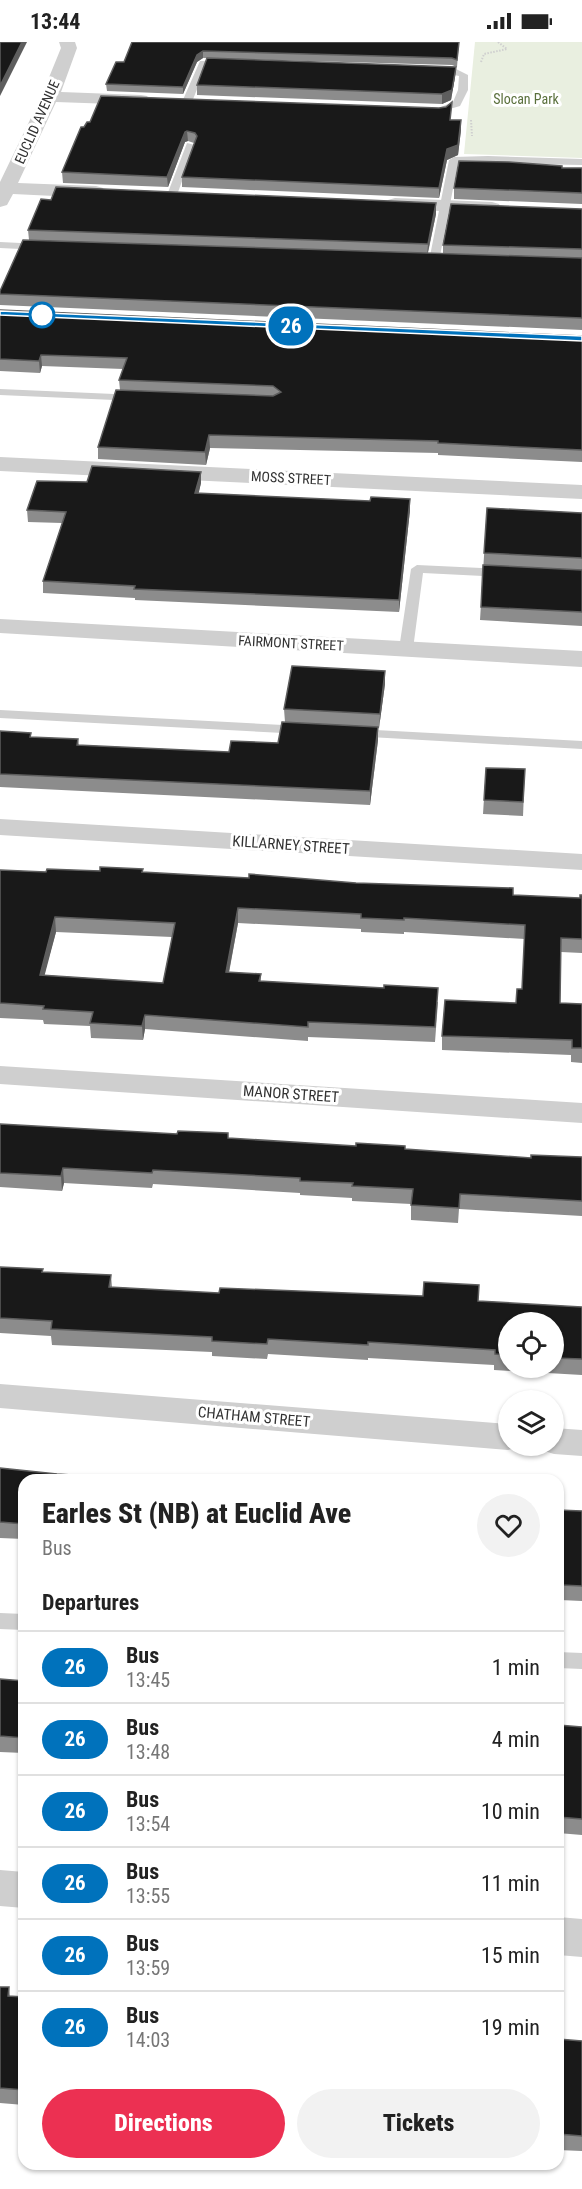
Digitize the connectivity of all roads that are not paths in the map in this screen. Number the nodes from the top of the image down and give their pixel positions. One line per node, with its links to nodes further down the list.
1 (67, 42): 4 (street, EUCLID AVENUE)
2 (239, 64): 5 (lane)
3 (428, 70): 8 (lane)
4 (50, 97): 5 (street); 12 (street, EUCLID AVENUE)
5 (175, 102): 6 (street)
6 (210, 103)
7 (418, 110): 8 (street)
8 (439, 111)
9 (190, 145): 14 (lane)
10 (582, 162): 17 (lane)
11 (113, 193): 12 (street)
12 (4, 194)
13 (149, 194): 14 (street)
14 (172, 195): 15 (street)
15 (196, 196)
16 (374, 203): 17 (street)
17 (445, 206): 18 (street); 21 (lane)
18 (513, 209)
19 (0, 245): 20 (lane)
20 (56, 247)
21 (434, 261)
22 (0, 392): 23 (lane)
23 (154, 399)
24 (0, 464): 25 (street, MOSS STREET)
25 (582, 492)
26 (512, 574): 28 (lane)
27 (0, 626): 28 (street, FAIRMONT STREET)
28 (405, 649): 29 (street, FAIRMONT STREET)
29 (582, 659)
30 (0, 714): 31 (lane)
31 (321, 731)
32 (344, 732): 33 (lane)
33 (582, 745)
34 (0, 827): 35 (street, KILLARNEY STREET)
35 (582, 862)
36 (0, 1075): 37 (street, MANOR STREET)
37 (582, 1113)
38 (0, 1396): 39 (street, CHATHAM STREET)
39 (498, 1436)
40 (564, 1442): 41 (street)
41 (582, 1443)
42 (0, 1621): 43 (lane)
43 (18, 1622)
44 (564, 1660): 45 (lane)
45 (582, 1661)
46 (0, 1888): 47 (street)
47 (18, 1890)
48 (564, 1936): 49 (street)
49 (582, 1938)

